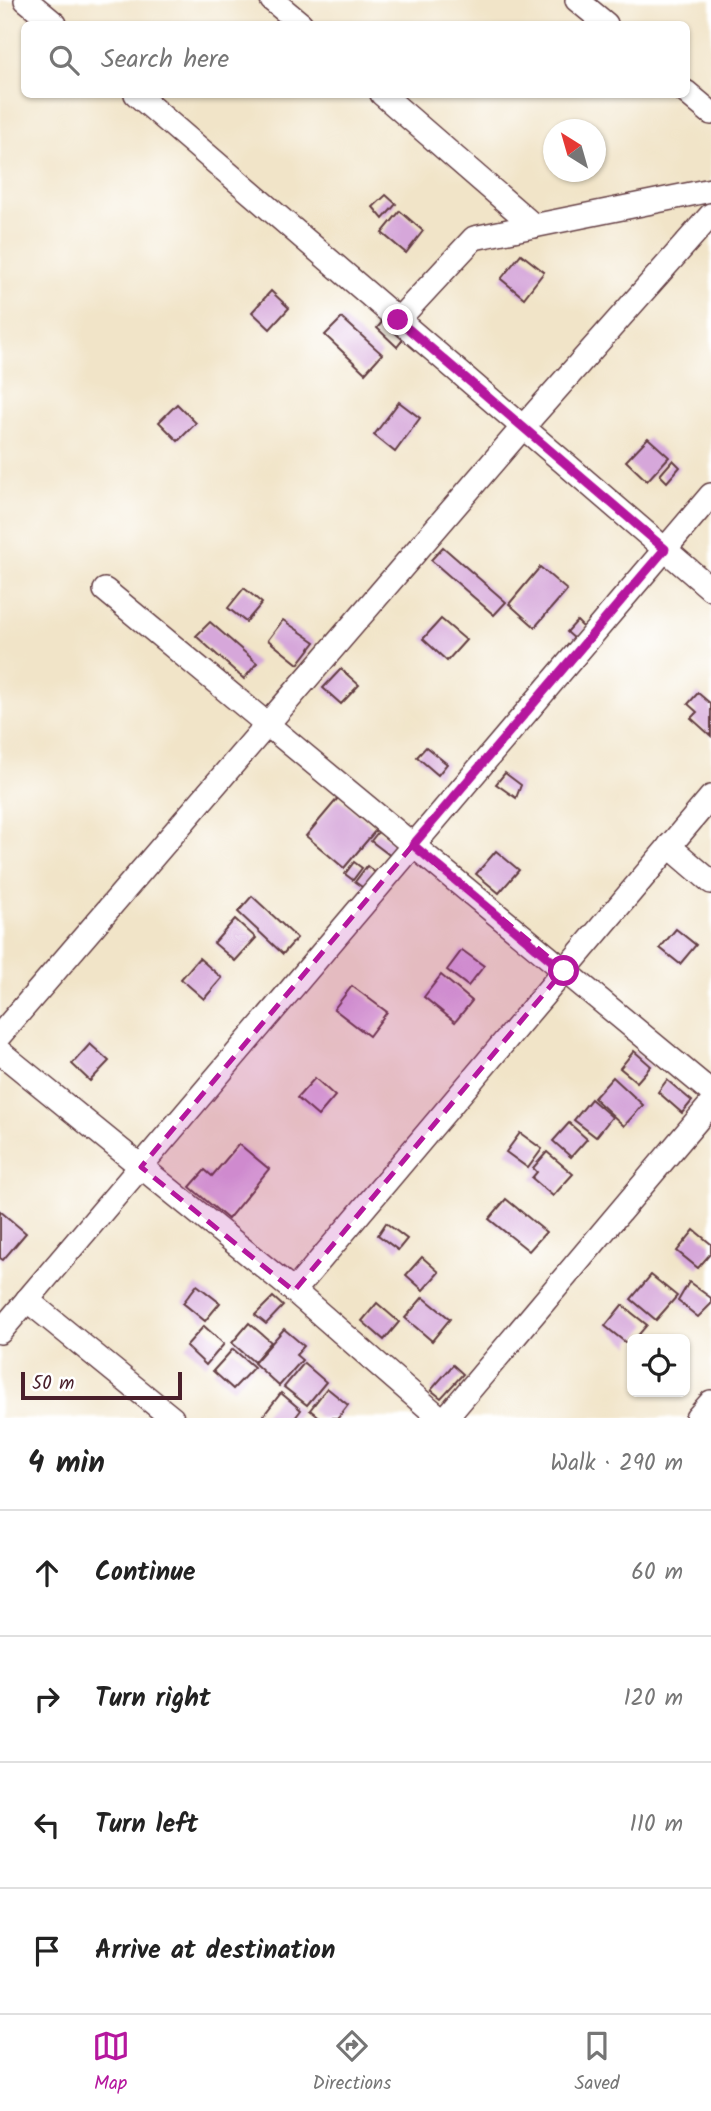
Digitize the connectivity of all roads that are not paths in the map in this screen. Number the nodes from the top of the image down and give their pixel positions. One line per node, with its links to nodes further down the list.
1 (26, 0): 4 (street)
2 (272, 0): 5 (street)
3 (577, 0): 6 (street)
4 (51, 21)
5 (296, 21)
6 (602, 21)
7 (690, 95): 10 (street)
8 (141, 98): 14 (street)
9 (387, 98): 13 (street)
10 (711, 113)
11 (711, 190): 13 (street)
12 (711, 215): 15 (street)
13 (534, 226): 14 (street)
14 (398, 320): 15 (street)
15 (523, 427): 17 (street); 20 (street)
16 (711, 495): 17 (street)
17 (665, 549): 18 (street); 22 (street)
18 (711, 589)
19 (104, 590): 20 (street)
20 (267, 725): 22 (street); 26 (street)
21 (711, 797): 23 (street)
22 (413, 845): 25 (street); 30 (street)
23 (669, 846): 24 (street); 25 (street)
24 (711, 882)
25 (564, 971): 28 (street); 31 (street)
26 (0, 1035)
27 (0, 1052): 30 (street)
28 (711, 1092)
29 (711, 1104): 37 (street)
30 (141, 1167): 31 (street); 32 (street)
31 (294, 1291): 36 (street)
32 (27, 1300): 33 (street); 35 (street)
33 (0, 1332)
34 (711, 1402): 38 (street)
35 (172, 1418)
36 (440, 1418)
37 (446, 1418)
38 (697, 1418)

